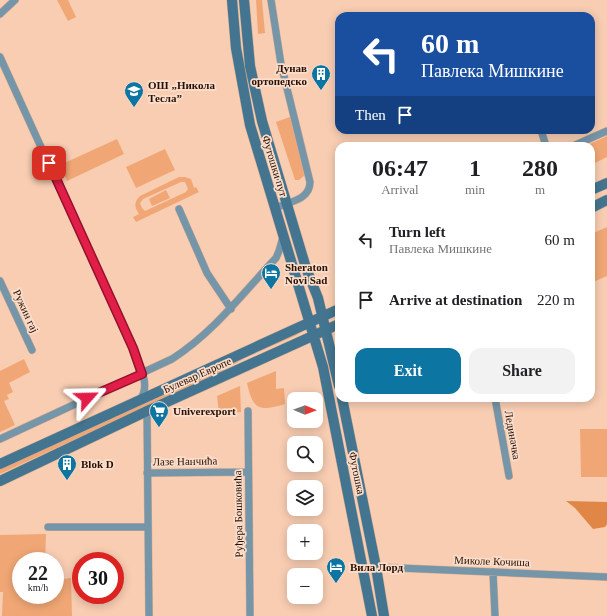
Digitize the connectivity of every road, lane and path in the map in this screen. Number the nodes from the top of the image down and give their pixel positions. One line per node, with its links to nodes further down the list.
1 (15, 0): 5 (street)
2 (232, 0): 14 (main road, Футошки пут)
3 (244, 0): 12 (main road, Футошки пут)
4 (271, 0): 12 (street)
5 (0, 14)
6 (0, 57): 29 (street)
7 (607, 131): 8 (street)
8 (582, 142)
9 (607, 183): 10 (main road)
10 (595, 188)
11 (607, 200): 13 (main road)
12 (286, 203): 14 (street); 22 (main road, Футошки пут)
13 (595, 206)
14 (275, 208): 16 (main road, Футошки пут)
15 (179, 209): 20 (street)
16 (283, 235): 17 (street); 18 (main road, Футошки пут)
17 (276, 258): 18 (street); 20 (street)
18 (291, 261): 23 (main road, Футошки пут)
19 (0, 281): 27 (street, Ружин гај)
20 (231, 309): 29 (street)
21 (335, 311): 22 (main road, Булевар Европе)
22 (322, 316): 23 (main road, Булевар Европе); 25 (main road)
23 (310, 322): 26 (main road, Футошки пут); 31 (main road, Булевар Европе)
24 (335, 326): 25 (main road, Булевар Европе)
25 (325, 330): 26 (main road, Булевар Европе); 28 (main road)
26 (314, 335): 35 (main road, Булевар Европе); 50 (main road, Футошка)
27 (32, 350)
28 (335, 359)
29 (142, 374): 30 (street); 37 (street)
30 (144, 382): 31 (street); 32 (street)
31 (162, 388): 32 (main road, Булевар Европе)
32 (141, 398): 38 (main road, Булевар Европе)
33 (343, 402): 45 (main road, Футошка)
34 (496, 402): 41 (street, Лединачка)
35 (147, 411): 40 (street, Лазе Нанчића); 42 (main road, Булевар Европе)
36 (248, 411): 39 (street, Руђера Бошковића)
37 (0, 440)
38 (0, 464)
39 (248, 472): 40 (street, Лазе Нанчића); 49 (street, Руђера Бошковића)
40 (147, 473): 44 (street, Лазе Нанчића)
41 (509, 476)
42 (0, 481)
43 (48, 527): 44 (street)
44 (148, 527): 48 (street, Лазе Нанчића)
45 (376, 568): 46 (street, Миколе Кочиша); 51 (main road, Футошка)
46 (493, 572): 47 (street, Миколе Кочиша); 52 (street)
47 (607, 577)
48 (149, 616)
49 (250, 616)
50 (372, 616)
51 (384, 616)
52 (495, 616)

